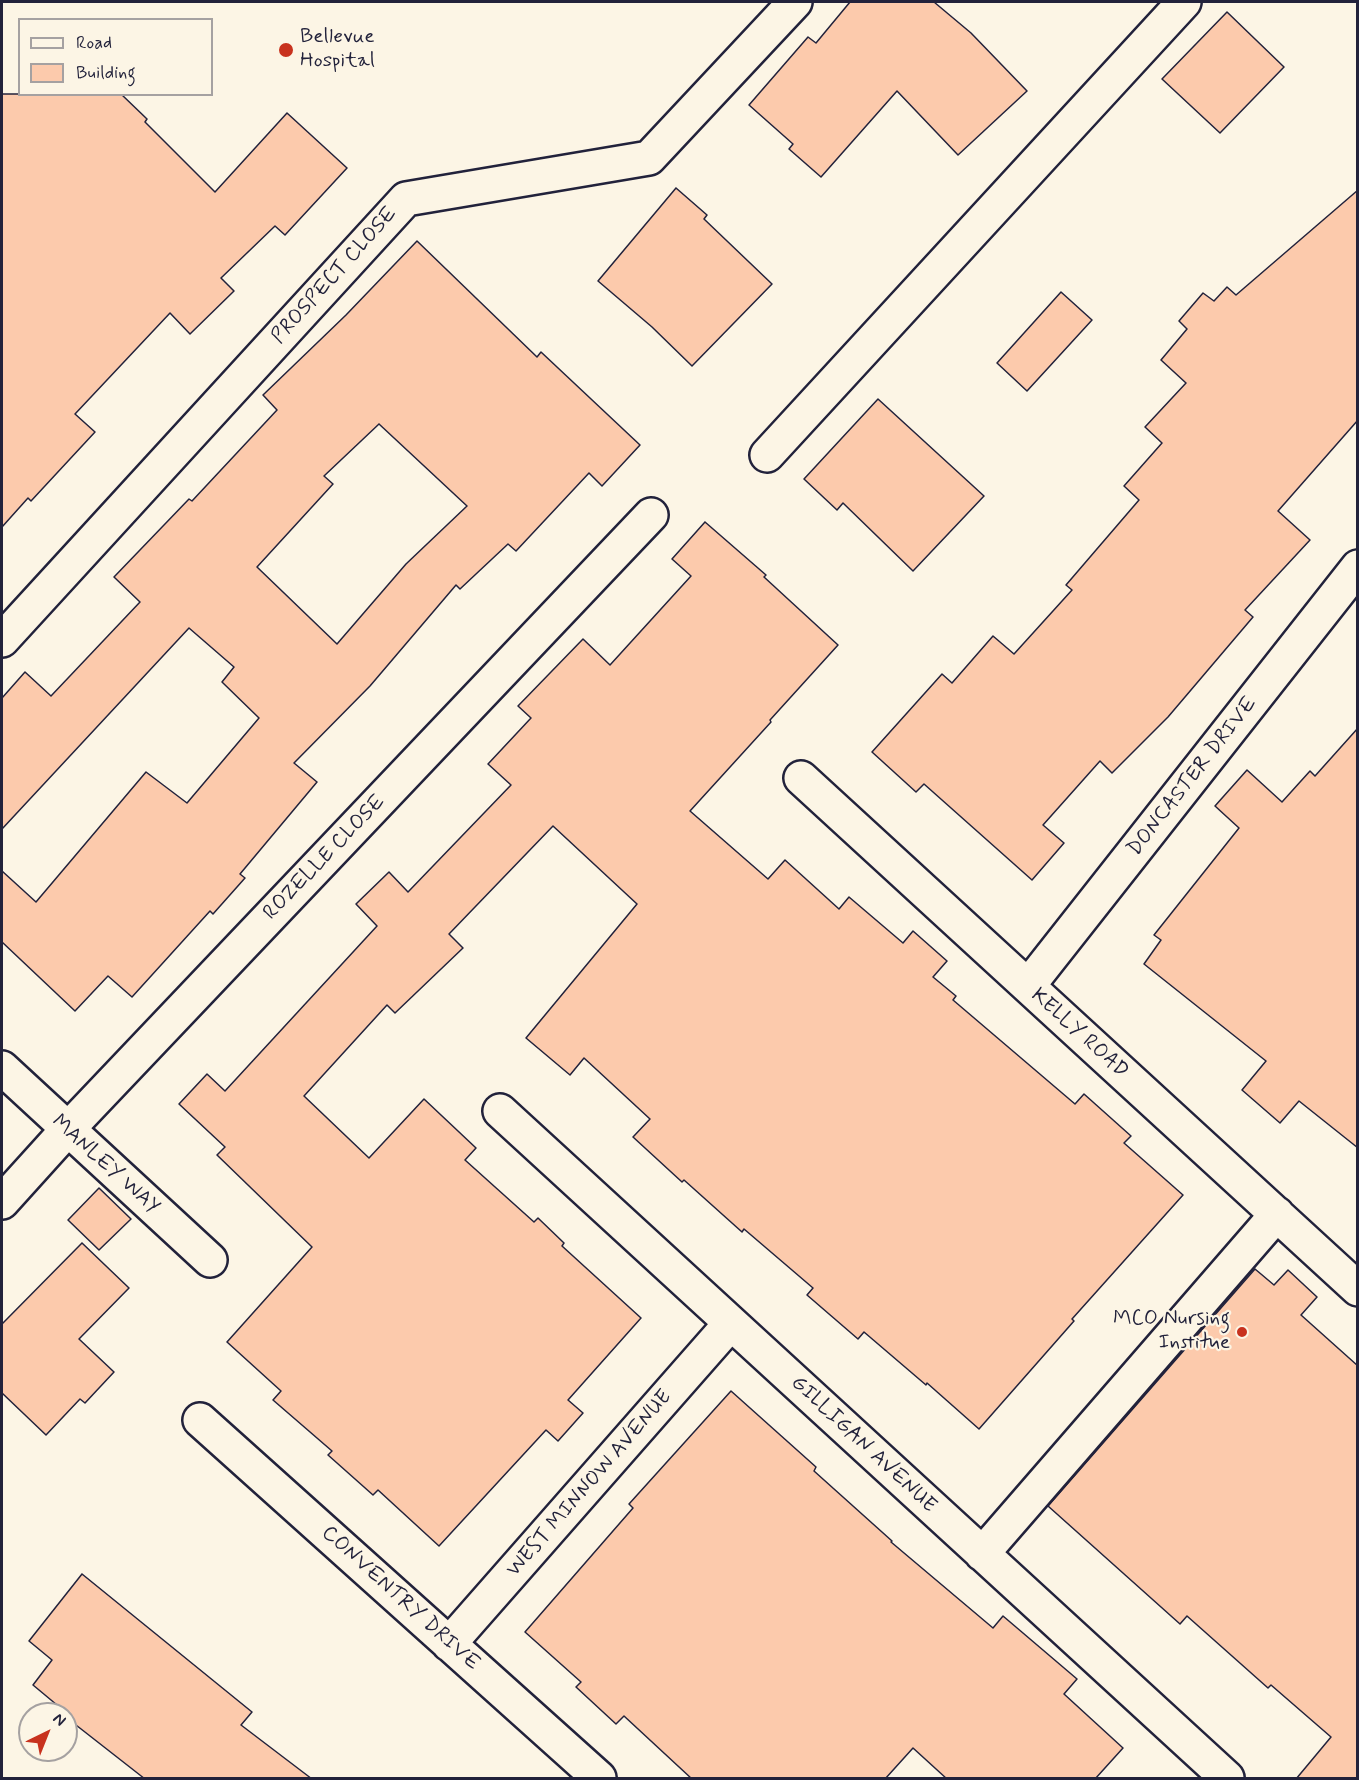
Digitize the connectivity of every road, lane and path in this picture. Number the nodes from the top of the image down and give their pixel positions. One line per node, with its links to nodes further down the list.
1 (795, 2): 6 (street, PROSPECT CLOSE)
2 (1184, 2): 3 (street)
3 (767, 455)
4 (651, 515): 11 (street, ROZELLE CLOSE)
5 (1358, 567): 8 (street, DONCASTER DRIVE)
6 (2, 640)
7 (801, 778): 8 (street, KELLY ROAD)
8 (1028, 986): 13 (street, KELLY ROAD)
9 (2, 1068): 11 (street, MANLEY WAY)
10 (500, 1111): 16 (street, GILLIGAN AVENUE)
11 (67, 1130): 12 (street, ROZELLE CLOSE); 14 (street, MANLEY WAY)
12 (2, 1202)
13 (1277, 1214): 15 (street, KELLY ROAD); 18 (street)
14 (210, 1260)
15 (1358, 1288)
16 (731, 1323): 18 (street, GILLIGAN AVENUE); 19 (street, WEST MINNOW AVENUE)
17 (200, 1420): 19 (street, CONVENTRY DRIVE)
18 (982, 1554): 21 (street, GILLIGAN AVENUE)
19 (449, 1644): 20 (street, CONVENTRY DRIVE)
20 (599, 1779)
21 (1227, 1779)

